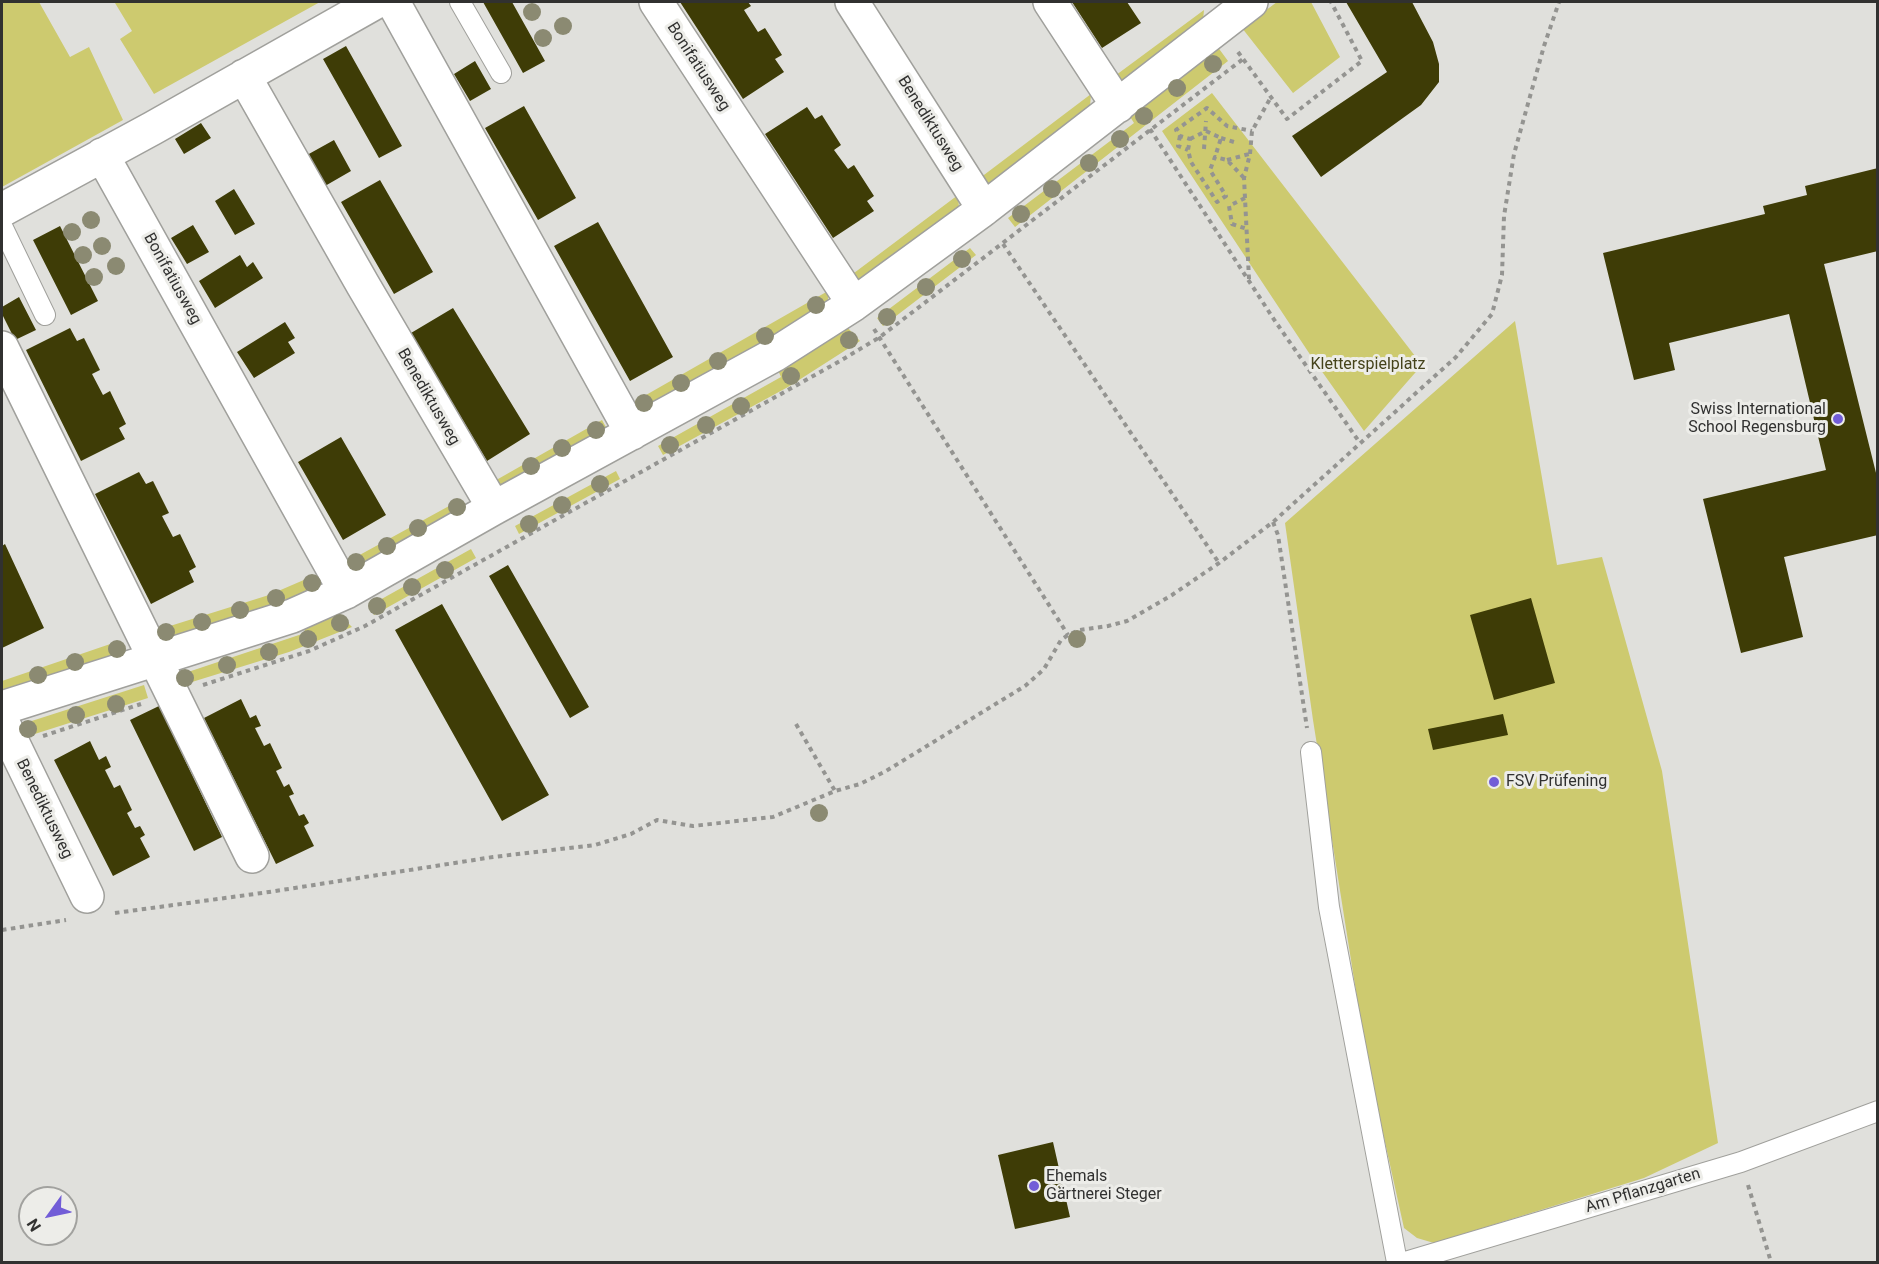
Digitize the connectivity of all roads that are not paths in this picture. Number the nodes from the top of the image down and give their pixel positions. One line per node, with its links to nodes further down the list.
1 (376, 2): 9 (street)
2 (393, 2): 18 (street)
3 (460, 2): 8 (lane)
4 (656, 2): 15 (street, Bonifatiusweg)
5 (852, 2): 13 (street, Benediktusweg)
6 (1050, 2): 10 (street)
7 (1251, 2): 10 (street)
8 (501, 74)
9 (244, 76): 11 (street); 19 (street, Benediktusweg)
10 (1118, 106): 13 (street)
11 (102, 155): 12 (street); 20 (street, Bonifatiusweg)
12 (2, 210)
13 (982, 211): 15 (street)
14 (2, 226): 16 (lane)
15 (854, 304): 18 (street)
16 (45, 315)
17 (2, 348): 21 (street)
18 (632, 433): 19 (street)
19 (494, 508): 20 (street)
20 (346, 592): 21 (street)
21 (154, 660): 22 (street); 25 (street)
22 (2, 708)
23 (2, 721): 26 (street, Benediktusweg)
24 (1311, 752): 28 (lane)
25 (252, 856)
26 (90, 909)
27 (1878, 1111): 29 (lane, Am Pflanzgarten)
28 (1397, 1263)
29 (1405, 1263)

